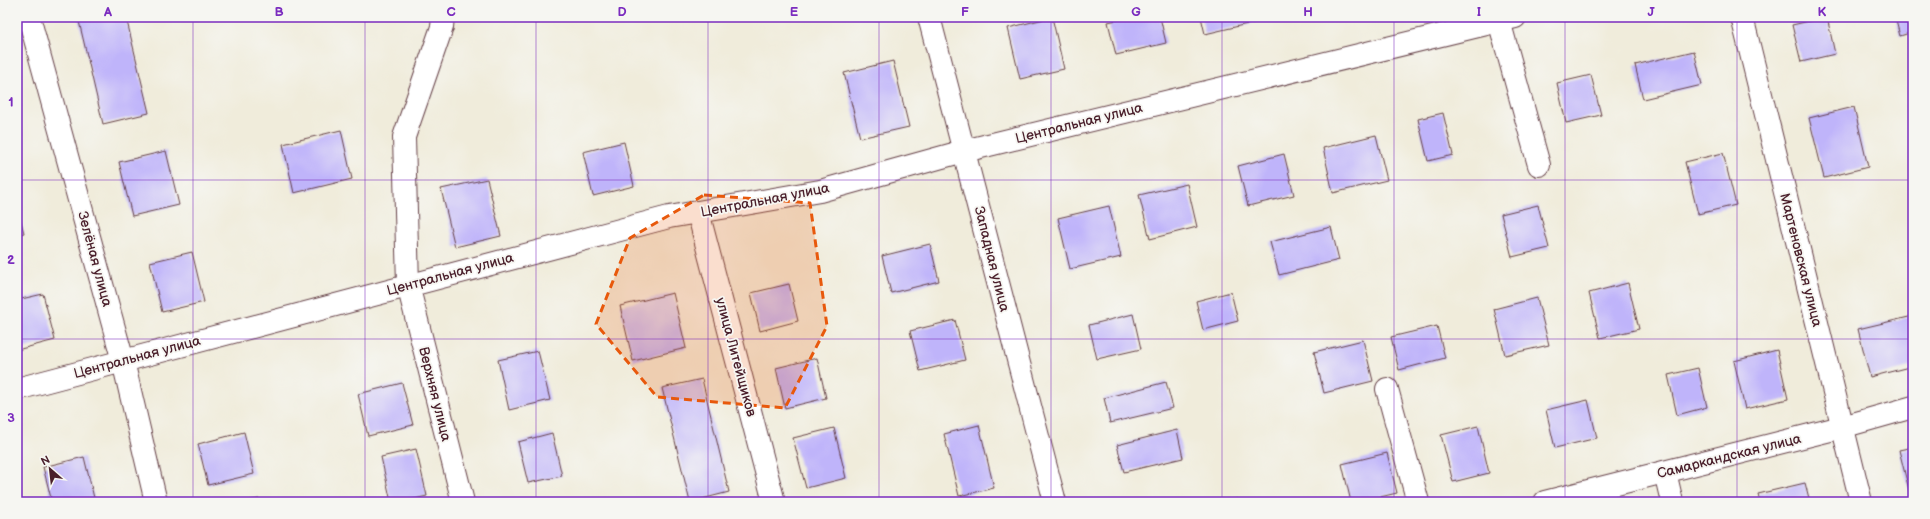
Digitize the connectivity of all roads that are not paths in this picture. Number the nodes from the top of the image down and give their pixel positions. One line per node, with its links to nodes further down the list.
1 (29, 17): 10 (street, Зелёная улица)
2 (442, 17): 9 (street, Верхняя улица)
3 (930, 17): 6 (street, Западная улица)
4 (1742, 17): 14 (street, Мартеновская улица)
5 (1504, 18): 6 (street, Центральная улица); 7 (street)
6 (964, 151): 8 (street, Центральная улица); 19 (street, Западная улица)
7 (1539, 165)
8 (698, 212): 9 (street, Центральная улица); 18 (street, улица Литейщиков)
9 (408, 285): 10 (street, Центральная улица); 17 (street, Верхняя улица)
10 (123, 361): 11 (street, Центральная улица); 16 (street, Зелёная улица)
11 (17, 389)
12 (1387, 389): 20 (street)
13 (1913, 407): 14 (street, Самаркандская улица)
14 (1842, 427): 15 (street, Самаркандская улица); 23 (street, Мартеновская улица)
15 (1665, 472): 21 (street, Самаркандская улица); 22 (street)
16 (156, 502)
17 (463, 502)
18 (774, 502)
19 (1055, 502)
20 (1418, 502)
21 (1545, 502)
22 (1672, 502)
23 (1861, 502)

